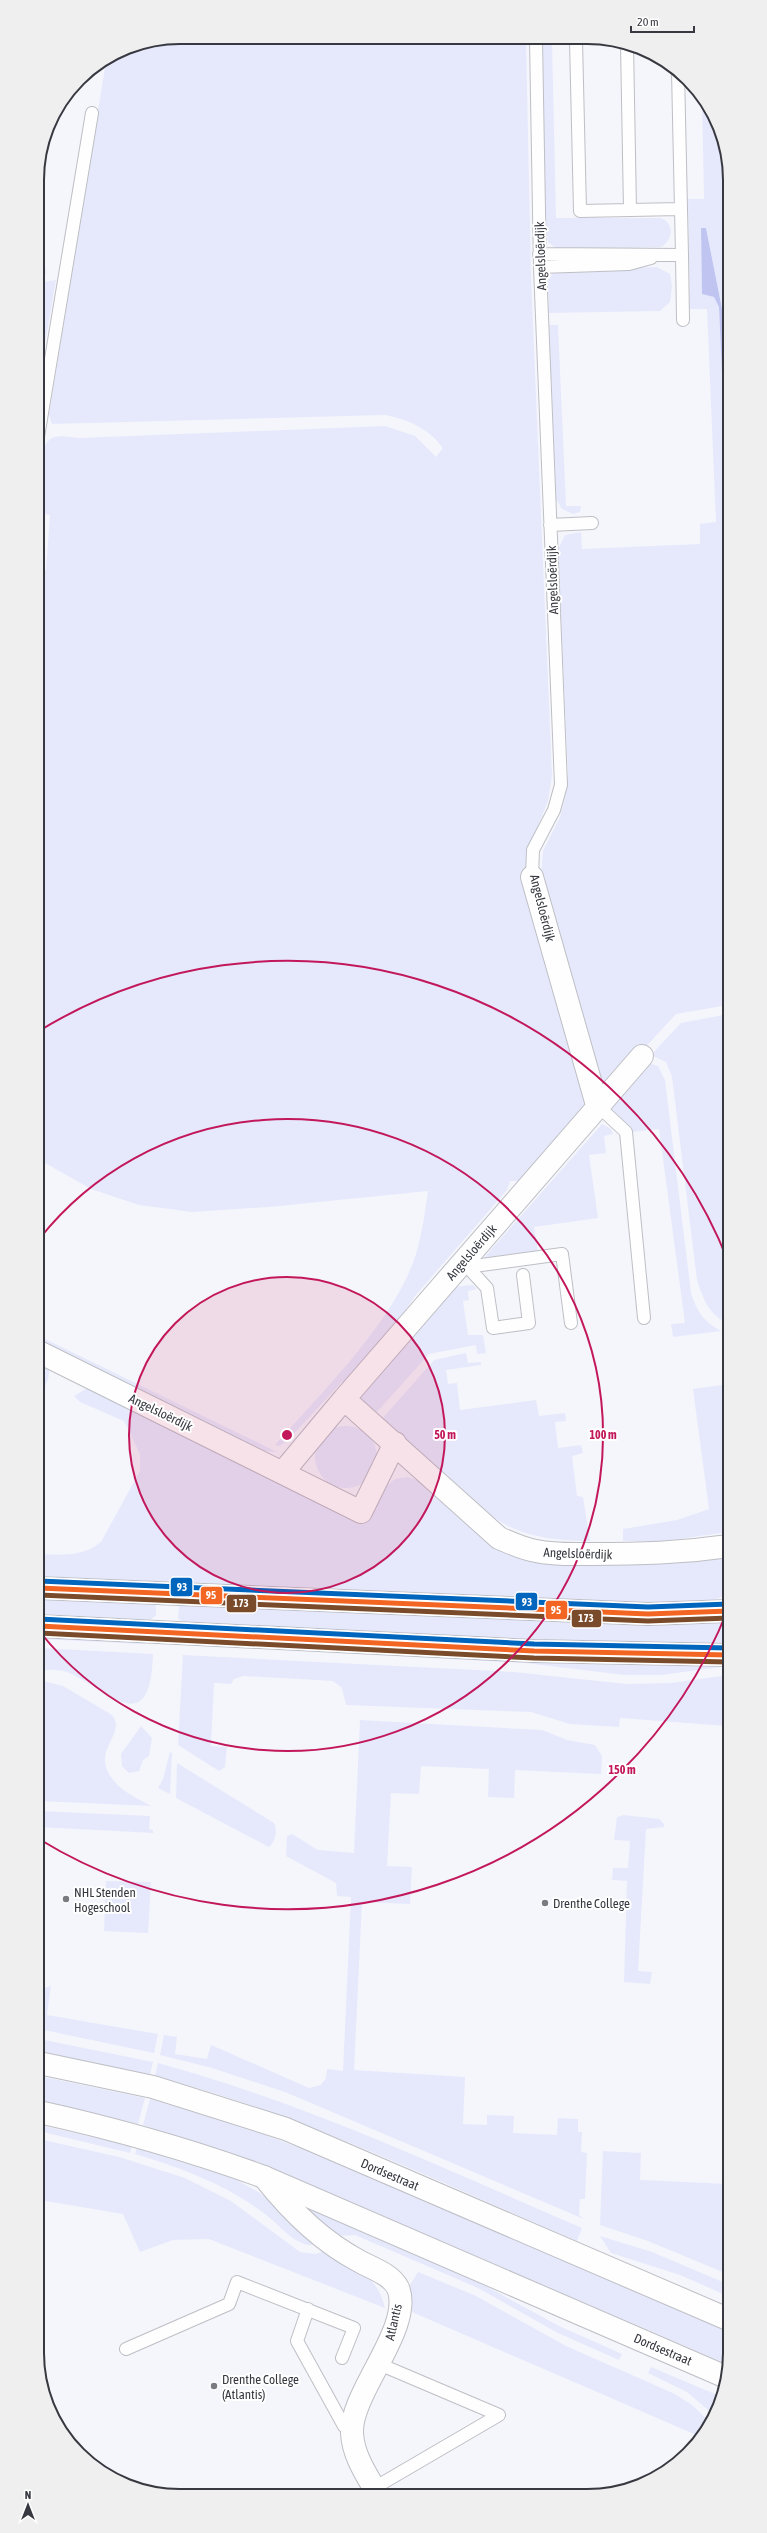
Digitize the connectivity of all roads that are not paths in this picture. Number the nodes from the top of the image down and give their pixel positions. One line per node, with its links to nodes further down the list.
1 (536, 44): 8 (lane, Angelsloërdijk)
2 (576, 44): 7 (lane)
3 (627, 50): 7 (lane)
4 (678, 79): 6 (lane)
5 (92, 113): 13 (lane)
6 (680, 209): 7 (lane); 10 (lane)
7 (630, 210)
8 (539, 254): 9 (lane); 11 (lane, Angelsloërdijk)
9 (660, 255): 10 (lane); 11 (lane)
10 (682, 255): 12 (lane)
11 (540, 267): 15 (lane, Angelsloërdijk)
12 (683, 320)
13 (44, 401)
14 (592, 523): 15 (lane)
15 (550, 525): 16 (lane, Angelsloërdijk)
16 (532, 877): 18 (street, Angelsloërdijk)
17 (642, 1056): 18 (street, Angelsloërdijk)
18 (597, 1105): 19 (street, Angelsloërdijk); 21 (lane)
19 (465, 1264): 20 (lane); 22 (lane); 24 (street, Angelsloërdijk)
20 (524, 1274)
21 (644, 1318)
22 (571, 1323)
23 (44, 1354): 26 (street, Angelsloërdijk)
24 (344, 1399): 25 (street, Angelsloërdijk); 26 (street, Angelsloërdijk)
25 (395, 1443): 26 (street, Angelsloërdijk); 27 (street, Angelsloërdijk)
26 (283, 1472)
27 (723, 1547)
28 (44, 1588): 29 (street)
29 (723, 1611)
30 (44, 1626): 31 (street)
31 (723, 1655)
32 (44, 2064): 36 (street, Dordsestraat)
33 (44, 2113): 34 (street, Dordsestraat)
34 (264, 2177): 39 (street, Atlantis); 40 (street, Dordsestraat)
35 (308, 2309): 37 (lane); 38 (lane); 41 (lane)
36 (723, 2317)
37 (126, 2349)
38 (342, 2358)
39 (379, 2364): 41 (street, Atlantis); 43 (lane)
40 (721, 2375)
41 (352, 2432): 42 (street, Atlantis)
42 (374, 2489)
43 (377, 2489)

